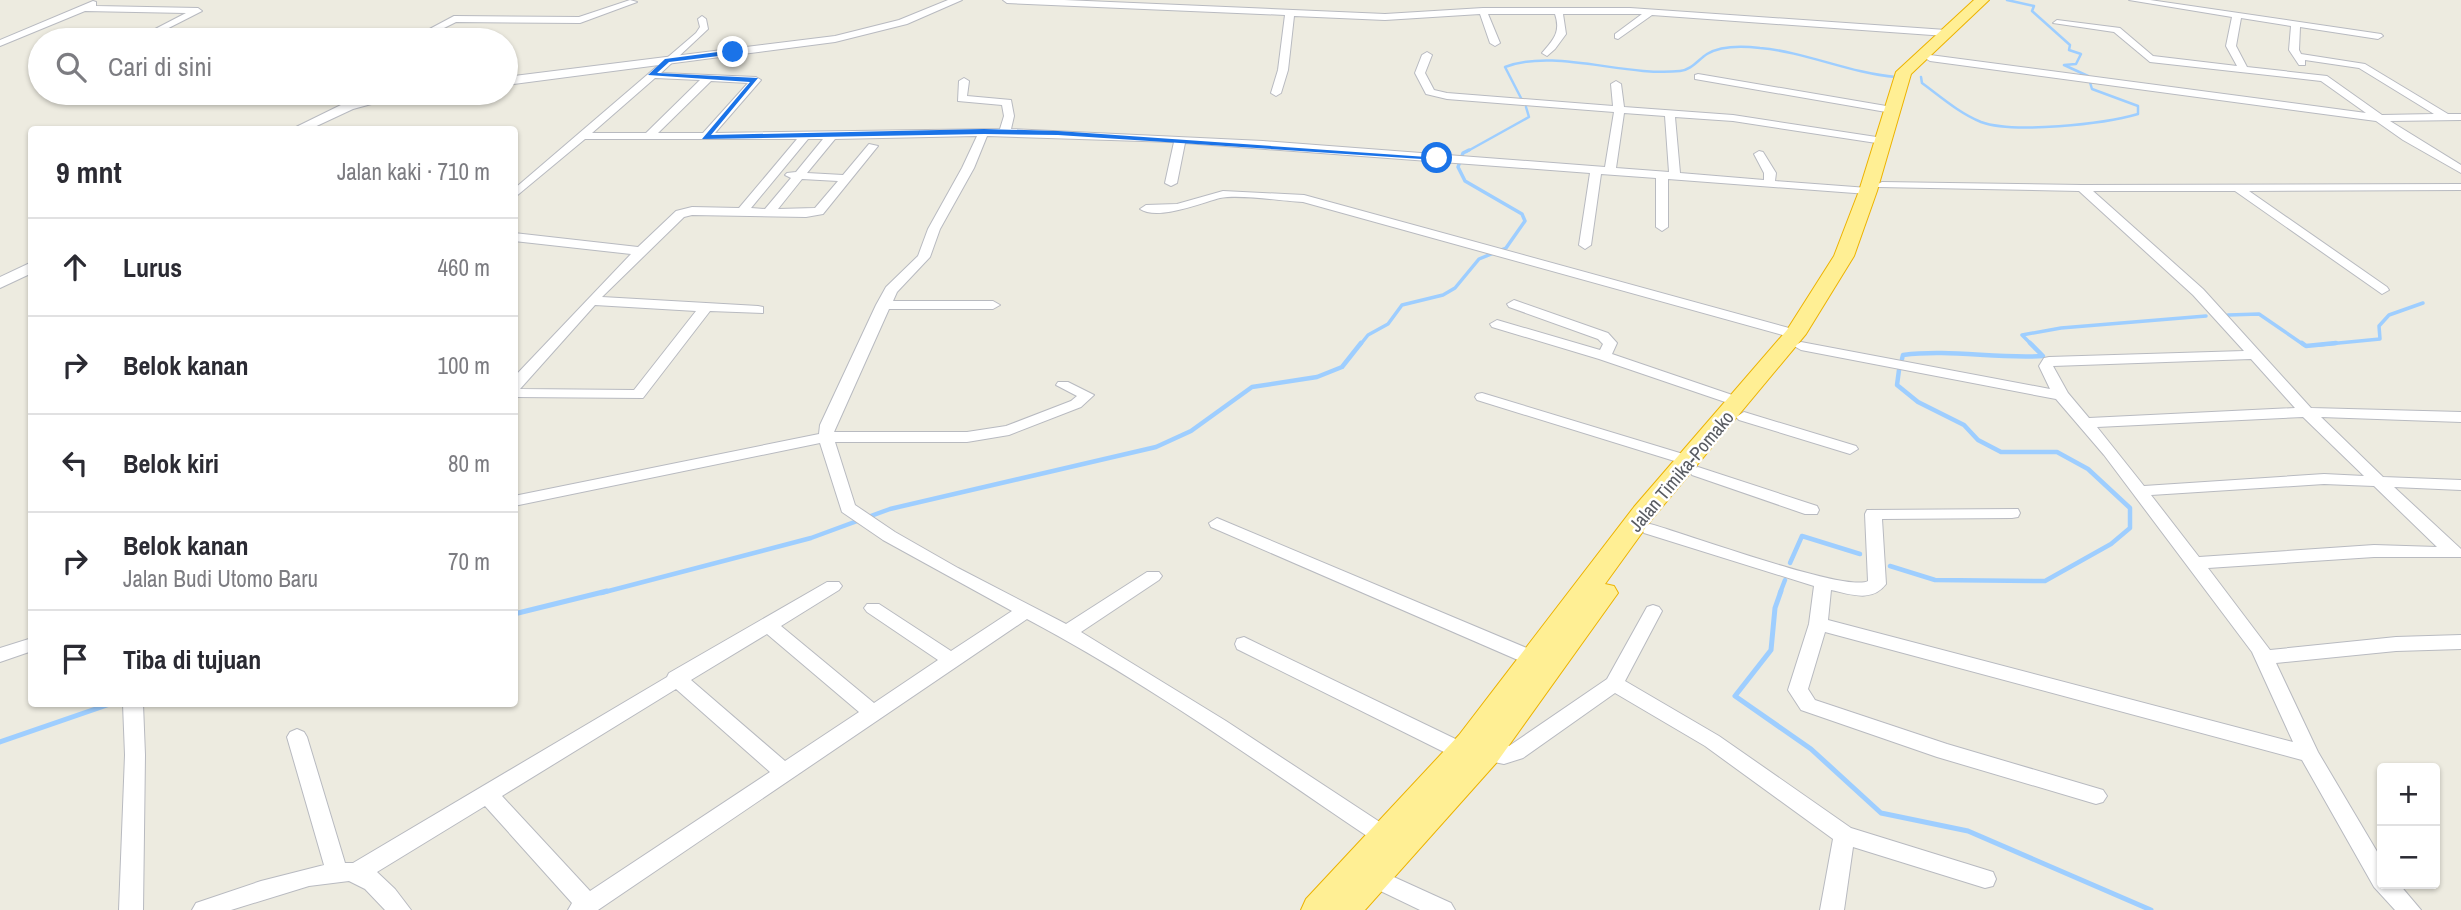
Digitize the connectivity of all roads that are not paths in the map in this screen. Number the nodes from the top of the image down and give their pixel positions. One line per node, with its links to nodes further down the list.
1 (102, 0): 14 (street)
2 (957, 0): 39 (street)
3 (1007, 0): 9 (street)
4 (1279, 0): 20 (street)
5 (1332, 0): 22 (street)
6 (1632, 0): 17 (street)
7 (2133, 0): 12 (street)
8 (633, 2): 28 (street)
9 (1120, 3): 13 (street)
10 (1451, 3): 19 (street)
11 (1985, 3): 30 (highway, Jalan Timika-Pomako); 38 (highway, Jalan Timika-Pomako)
12 (2176, 3): 21 (street)
13 (1168, 4): 20 (street)
14 (85, 8): 26 (street); 27 (street)
15 (1483, 11): 16 (street); 19 (street); 34 (street)
16 (1558, 11): 17 (street); 35 (street)
17 (1630, 11): 18 (street)
18 (1651, 12): 30 (street); 31 (street)
19 (1457, 13): 22 (street)
20 (1284, 14): 22 (street); 48 (street)
21 (2237, 15): 25 (street); 40 (street)
22 (1336, 16)
23 (702, 19): 39 (street)
24 (2057, 23): 40 (street)
25 (2296, 24): 32 (street); 37 (street)
26 (36, 28)
27 (164, 28)
28 (437, 28)
29 (28, 31): 33 (street)
30 (1946, 33): 50 (highway, Jalan Timika-Pomako)
31 (1618, 36)
32 (2378, 36)
33 (0, 43)
34 (1495, 43)
35 (1547, 53)
36 (1427, 55): 51 (street)
37 (2297, 56): 44 (street); 53 (street)
38 (1930, 58): 55 (street); 79 (highway, Jalan Timika-Pomako)
39 (667, 60): 41 (street); 45 (street)
40 (2244, 70): 44 (street)
41 (651, 75): 42 (street); 61 (street)
42 (709, 77): 60 (street); 63 (street)
43 (1698, 78): 50 (street)
44 (2324, 78): 55 (street)
45 (518, 79)
46 (964, 81): 58 (street)
47 (1616, 84): 51 (street)
48 (1276, 93)
49 (353, 105): 56 (street)
50 (1892, 110): 65 (highway, Jalan Timika-Pomako)
51 (1619, 111): 52 (street); 70 (street)
52 (1670, 115): 65 (street); 73 (street)
53 (2445, 117): 54 (street); 55 (street)
54 (2461, 117)
55 (2379, 118): 69 (street)
56 (305, 126)
57 (984, 131): 58 (street); 59 (street); 97 (street)
58 (1005, 132): 64 (street)
59 (833, 134): 62 (street); 72 (street)
60 (650, 135): 61 (street); 63 (street)
61 (583, 136): 82 (street)
62 (805, 136): 63 (street); 71 (street)
63 (705, 137)
64 (1180, 141): 68 (street); 75 (street)
65 (1882, 141): 79 (highway, Jalan Timika-Pomako)
66 (873, 146): 74 (street)
67 (1759, 154): 76 (street)
68 (1596, 170): 70 (street); 89 (street)
69 (2461, 170)
70 (1610, 171): 73 (street)
71 (775, 175): 72 (street); 85 (street)
72 (799, 176): 74 (street); 86 (street)
73 (1669, 176): 76 (street); 87 (street)
74 (845, 178): 86 (street)
75 (1171, 183)
76 (1769, 183): 79 (street)
77 (2448, 187): 78 (street); 81 (street); 83 (street)
78 (2461, 187)
79 (1875, 188): 80 (street); 102 (highway, Jalan Timika-Pomako)
80 (2082, 188): 81 (street); 103 (street)
81 (2239, 189): 94 (street)
82 (518, 192)
83 (2461, 195)
84 (1146, 209): 102 (street)
85 (743, 211): 86 (street); 90 (street)
86 (769, 212)
87 (1662, 227)
88 (518, 237): 90 (street)
89 (1585, 245)
90 (640, 251): 95 (street)
91 (28, 268): 92 (street)
92 (7, 275): 93 (street)
93 (0, 283)
94 (2382, 290)
95 (595, 301): 99 (street); 105 (street)
96 (1514, 304): 104 (street)
97 (883, 305): 98 (street); 114 (street)
98 (993, 305)
99 (706, 307): 100 (street); 107 (street)
100 (758, 310)
101 (1497, 324): 104 (street)
102 (1798, 340): 108 (street); 110 (highway, Jalan Timika-Pomako)
103 (2254, 355): 108 (street); 111 (street)
104 (1604, 356): 110 (street)
105 (518, 382)
106 (1063, 385): 114 (street)
107 (518, 393)
108 (2061, 395): 113 (street)
109 (1482, 397): 116 (street)
110 (1741, 410): 115 (street); 116 (highway, Jalan Timika-Pomako)
111 (2307, 412): 112 (street); 113 (street); 117 (street)
112 (2461, 417)
113 (2085, 423): 119 (street)
114 (826, 437): 120 (street); 131 (street)
115 (1850, 449)
116 (1692, 466): 121 (street); 124 (highway, Jalan Timika-Pomako); 141 (highway, Jalan Timika-Pomako)
117 (2375, 480): 118 (street); 119 (street); 125 (street)
118 (2461, 485)
119 (2139, 491): 126 (street)
120 (518, 500)
121 (1811, 510)
122 (2012, 513): 128 (street)
123 (1217, 523): 141 (street)
124 (1650, 529): 128 (street); 148 (highway, Jalan Timika-Pomako)
125 (2457, 554): 126 (street)
126 (2195, 563): 140 (street)
127 (1153, 576): 135 (street)
128 (1823, 583): 134 (street)
129 (833, 586): 133 (street)
130 (873, 608): 142 (street)
131 (1025, 611): 135 (street); 142 (street)
132 (1653, 611): 144 (street)
133 (767, 624): 143 (street); 146 (street)
134 (1818, 624): 149 (street); 152 (street)
135 (1067, 632): 154 (street)
136 (2461, 642): 140 (street)
137 (1244, 644): 148 (street)
138 (28, 645): 139 (street)
139 (0, 654)
140 (2263, 657): 149 (street)
141 (1535, 659): 148 (highway, Jalan Timika-Pomako)
142 (951, 660): 146 (street)
143 (676, 678): 150 (street); 151 (street)
144 (1614, 684): 148 (street); 153 (street)
145 (134, 707): 161 (street)
146 (871, 711): 150 (street)
147 (298, 737): 156 (street)
148 (1474, 752): 154 (highway, Jalan Timika-Pomako); 157 (highway, Jalan Timika-Pomako)
149 (2309, 754): 155 (street)
150 (784, 772): 160 (street)
151 (488, 795): 156 (street); 160 (street)
152 (2096, 796)
153 (1844, 835): 158 (street); 167 (street)
154 (1387, 838): 164 (highway, Jalan Timika-Pomako)
155 (2377, 870)
156 (347, 872): 162 (street); 163 (street)
157 (1374, 877): 165 (highway, Jalan Timika-Pomako); 166 (street)
158 (1985, 879)
159 (2390, 889): 168 (street)
160 (584, 907)
161 (131, 910)
162 (204, 910)
163 (399, 910)
164 (1319, 910)
165 (1343, 910)
166 (1443, 910)
167 (1832, 910)
168 (2409, 910)

